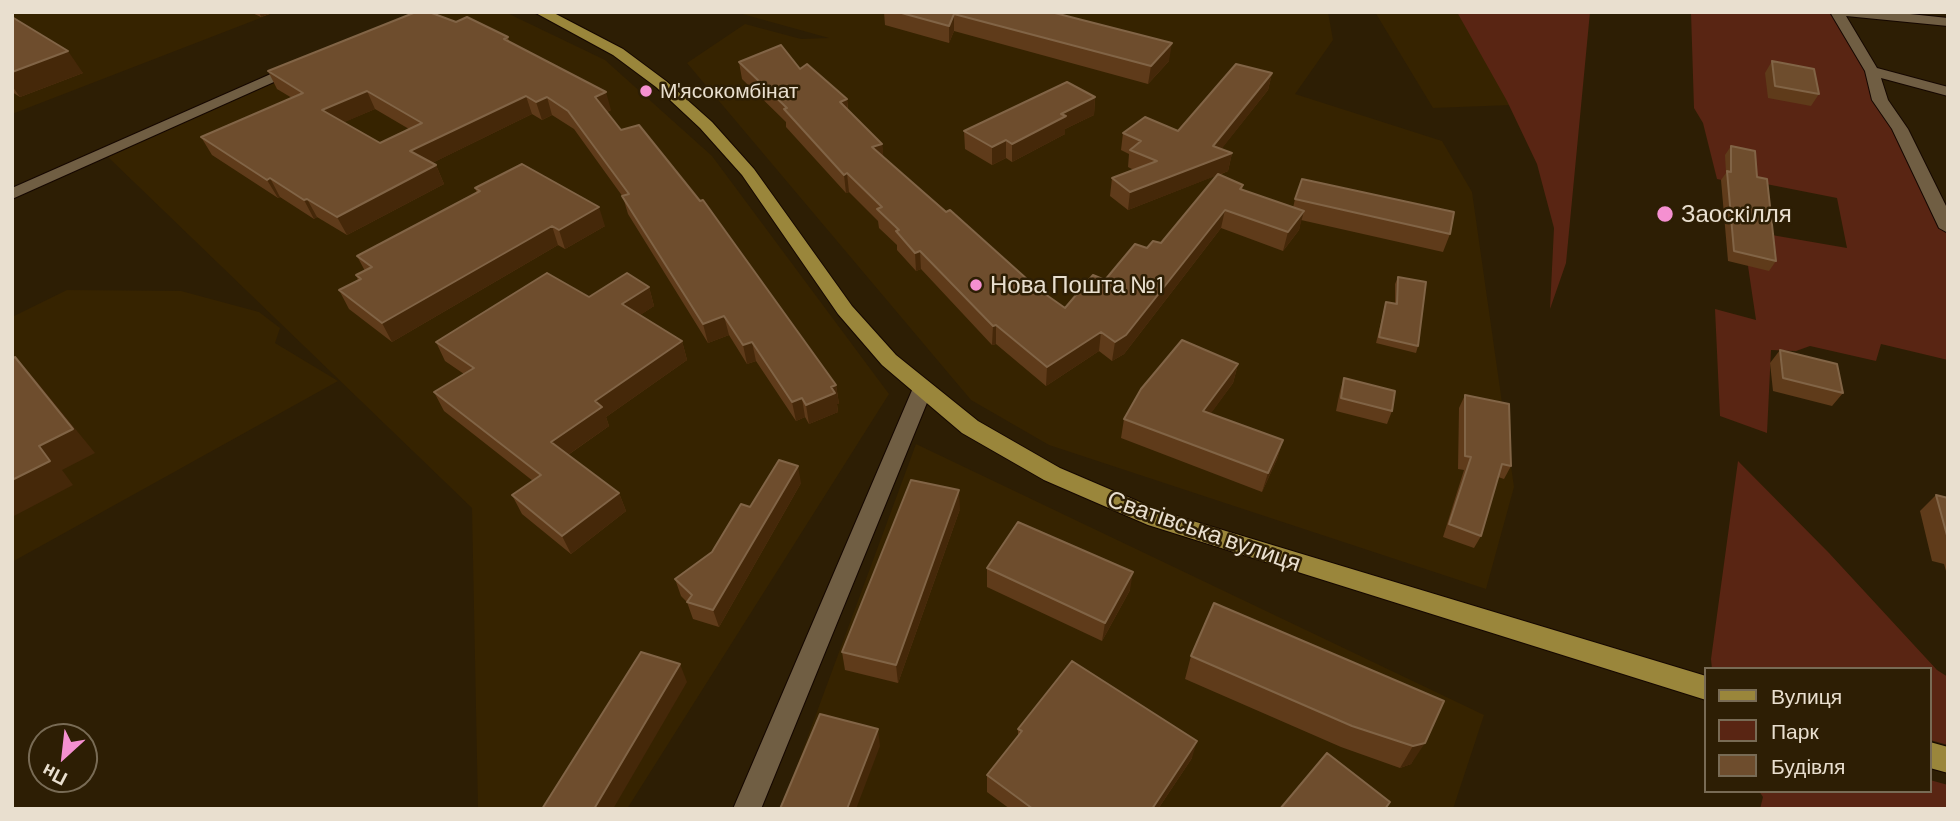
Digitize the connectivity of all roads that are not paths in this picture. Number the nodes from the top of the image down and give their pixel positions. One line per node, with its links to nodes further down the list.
1 (541, 12): 10 (main road, Сватівська вулиця)
2 (1837, 12): 6 (street)
3 (1847, 12): 4 (street)
4 (1948, 22)
5 (318, 57): 8 (street)
6 (1872, 71): 7 (street); 9 (street)
7 (1948, 92)
8 (12, 194)
9 (1948, 229)
10 (923, 388): 11 (main road, Сватівська вулиця); 12 (street)
11 (1704, 687)
12 (747, 809)

